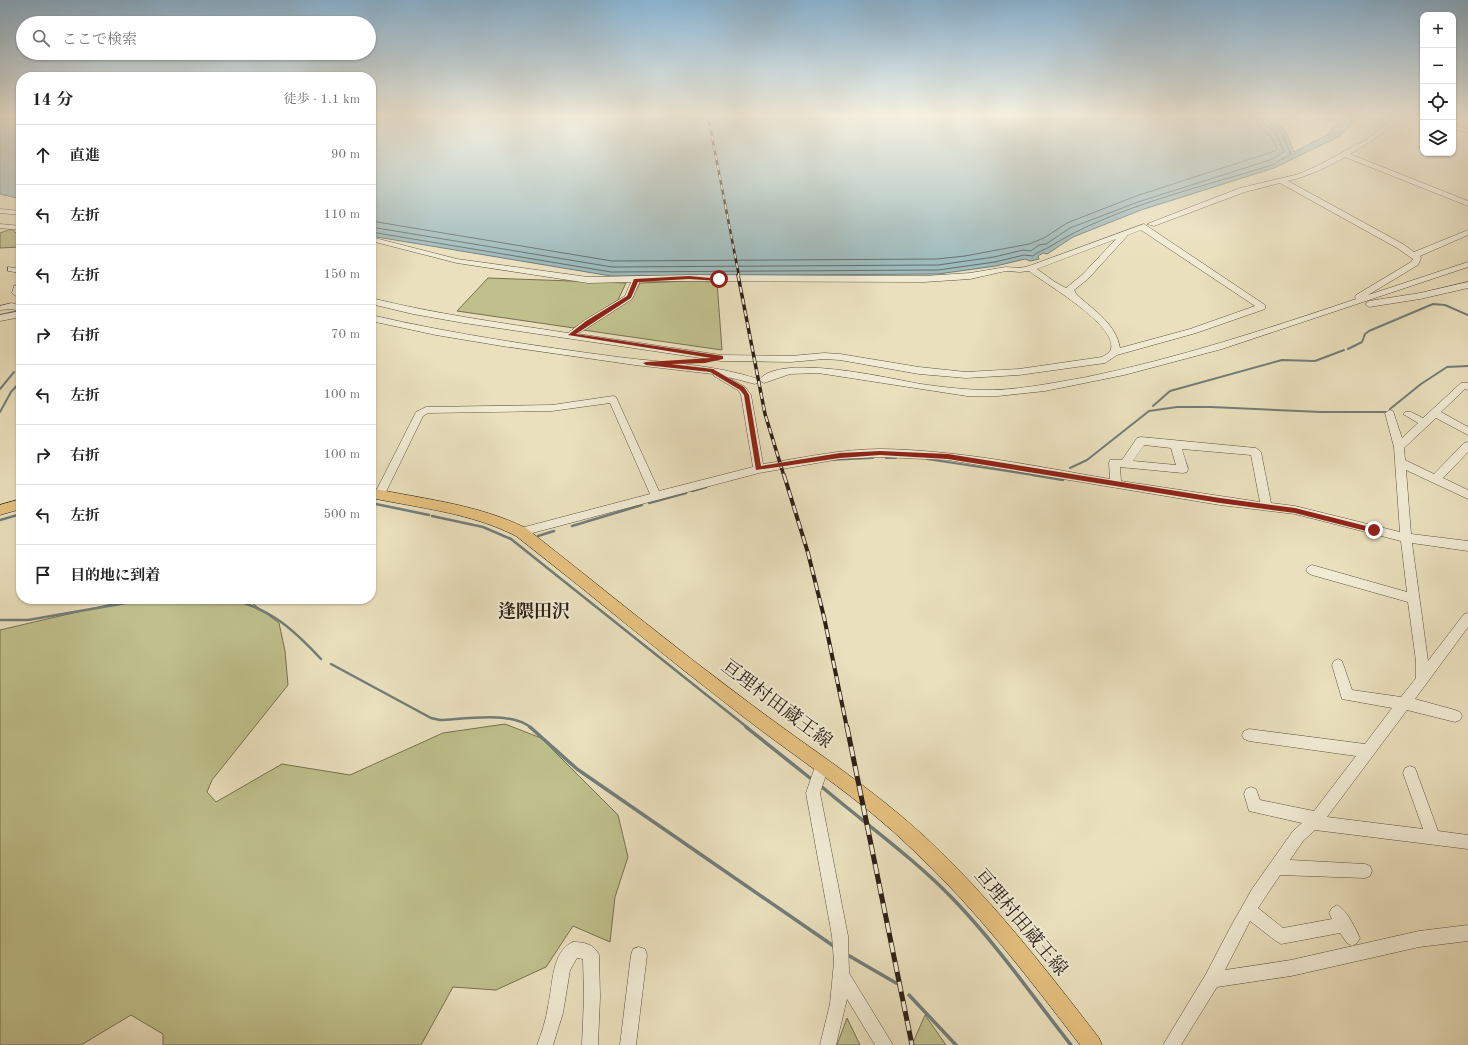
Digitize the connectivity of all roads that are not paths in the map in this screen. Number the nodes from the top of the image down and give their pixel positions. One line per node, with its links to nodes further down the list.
1 (1312, 165): 5 (street)
2 (1326, 165): 4 (street)
3 (1371, 165): 6 (street)
4 (1282, 181): 5 (street); 17 (street)
5 (1259, 185): 11 (street)
6 (1468, 204)
7 (0, 211): 8 (street)
8 (16, 213)
9 (16, 214): 10 (street)
10 (0, 215)
11 (1146, 225): 15 (street); 33 (street)
12 (0, 226): 13 (street)
13 (16, 228)
14 (1468, 232): 17 (street)
15 (1126, 234): 19 (street); 24 (street)
16 (376, 240): 22 (street)
17 (1414, 255): 26 (street)
18 (1468, 264): 26 (street)
19 (1031, 268): 22 (street); 24 (street)
20 (11, 269): 21 (street)
21 (16, 270)
22 (636, 280): 32 (street)
23 (1468, 284): 26 (street)
24 (1073, 296): 33 (street)
25 (376, 302): 32 (street)
26 (1347, 305): 36 (street)
27 (16, 307): 28 (street)
28 (3, 308)
29 (16, 315): 30 (street)
30 (0, 318)
31 (376, 319): 35 (street)
32 (571, 335): 34 (street)
33 (1114, 353): 34 (street)
34 (721, 358): 35 (street)
35 (646, 363): 36 (street)
36 (711, 370): 48 (street)
37 (1468, 386): 39 (street)
38 (1390, 413): 45 (street)
39 (1435, 413): 41 (street); 42 (street)
40 (1408, 414): 41 (street)
41 (1425, 423): 45 (street)
42 (1468, 431)
43 (1175, 444): 47 (street); 47 (street); 56 (street)
44 (1468, 446): 49 (street)
45 (1399, 447): 46 (street)
46 (1399, 462): 49 (street); 59 (street)
47 (1125, 464): 50 (street)
48 (758, 469): 50 (street); 54 (street)
49 (1436, 479): 53 (street)
50 (1116, 484): 56 (street)
51 (376, 492): 54 (street)
52 (376, 494): 58 (main road, 亘理村田蔵王線)
53 (1468, 495)
54 (656, 496): 58 (street)
55 (16, 505): 57 (main road)
56 (1266, 506): 59 (street)
57 (0, 510)
58 (521, 532): 70 (main road, 亘理村田蔵王線)
59 (1406, 538): 60 (street); 62 (street)
60 (1468, 546)
61 (1312, 570): 62 (street)
62 (1414, 599): 65 (street)
63 (1468, 618): 65 (street)
64 (1338, 665): 66 (street)
65 (1422, 681): 66 (street)
66 (1405, 703): 67 (street); 69 (street)
67 (1456, 716)
68 (1249, 734): 69 (street)
69 (1368, 751): 73 (street)
70 (822, 766): 82 (street); 89 (main road, 亘理村田蔵王線)
71 (1410, 773): 74 (street)
72 (1251, 794): 73 (street)
73 (1315, 821): 74 (street); 76 (street)
74 (1433, 838): 75 (street)
75 (1468, 842)
76 (1275, 867): 77 (street); 78 (street)
77 (1365, 871)
78 (1248, 910): 80 (street); 83 (street)
79 (1468, 933): 83 (street)
80 (1352, 938)
81 (639, 955): 86 (street)
82 (841, 968): 87 (street); 88 (street)
83 (1212, 980): 90 (street)
84 (544, 1045): 85 (street)
85 (590, 1045)
86 (628, 1045)
87 (828, 1045)
88 (885, 1045)
89 (1092, 1045)
90 (1171, 1045)

